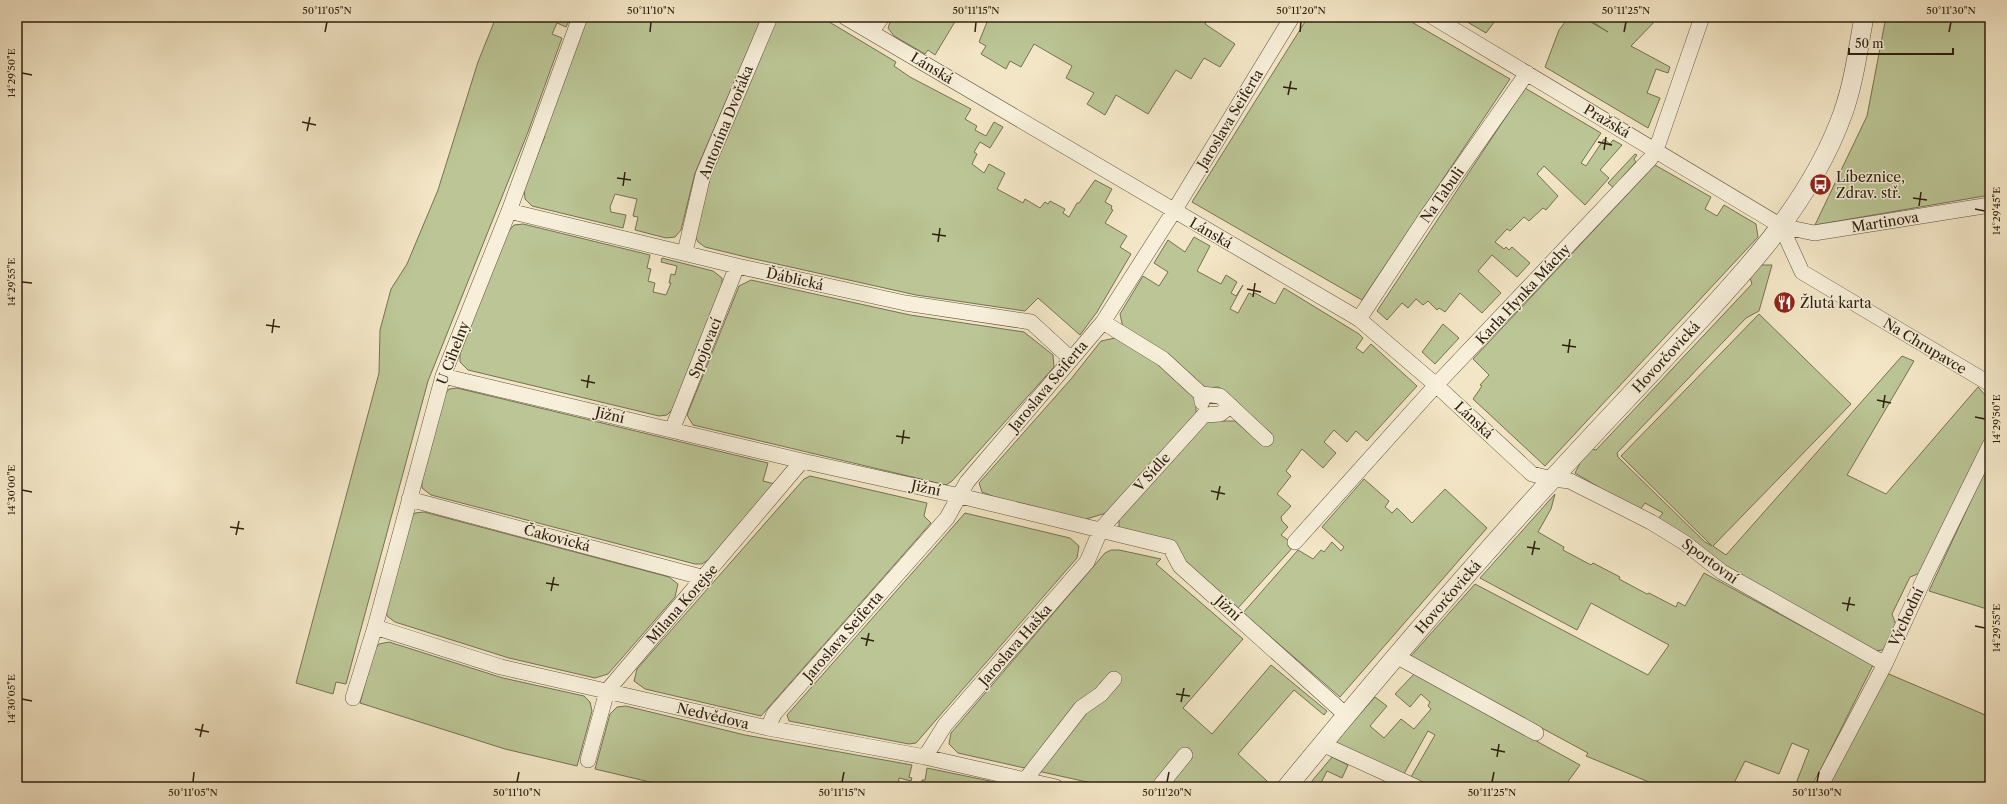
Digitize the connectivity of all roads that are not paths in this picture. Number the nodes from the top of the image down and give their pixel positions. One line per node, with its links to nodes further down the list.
1 (580, 17): 13 (street, U Cihelny)
2 (770, 17): 16 (street, Antonína Dvořáka)
3 (845, 17): 9 (street, Lánská)
4 (882, 17): 9 (street)
5 (1292, 17): 14 (street, Jaroslava Seiferta)
6 (1433, 17): 10 (street, Pražská)
7 (1702, 17): 11 (street, Karla Hynka Máchy)
8 (1864, 17): 15 (street, Hovorčovická)
9 (871, 32): 14 (street, Lánská)
10 (1526, 73): 11 (street, Pražská); 18 (street, Na Tabuli)
11 (1656, 150): 15 (street, Pražská); 23 (street, Karla Hynka Máchy)
12 (1990, 205): 15 (street, Martinova)
13 (509, 211): 16 (street, Ďáblická); 21 (street, U Cihelny)
14 (1174, 211): 18 (street, Lánská); 19 (street, Jaroslava Seiferta)
15 (1781, 226): 22 (street, Na Chrupavce); 31 (street, Hovorčovická)
16 (686, 252): 17 (street, Ďáblická)
17 (737, 266): 20 (street, Ďáblická); 27 (street, Spojovací)
18 (1359, 319): 23 (street, Lánská)
19 (1103, 322): 20 (street, Jaroslava Seiferta); 24 (street)
20 (1071, 359): 32 (street, Jaroslava Seiferta)
21 (443, 376): 27 (street, Jižní); 33 (street, U Cihelny)
22 (1990, 384)
23 (1436, 385): 31 (street, Lánská); 35 (street, Karla Hynka Máchy)
24 (1201, 394): 25 (street); 26 (street)
25 (1231, 406): 26 (street); 28 (street)
26 (1204, 415): 34 (street, V Sídle)
27 (672, 430): 30 (street, Jižní)
28 (1266, 439)
29 (1990, 445): 39 (street, Východní)
30 (802, 461): 32 (street, Jižní); 36 (street, Milana Korejse)
31 (1552, 479): 38 (street, Hovorčovická); 39 (street, Sportovní)
32 (960, 496): 34 (street, Jižní); 44 (street, Jaroslava Seiferta)
33 (408, 499): 36 (street, Čakovická); 37 (street, U Cihelny)
34 (1101, 529): 43 (street, Jižní); 48 (street, Jaroslava Haška)
35 (1295, 542)
36 (705, 578): 41 (street, Milana Korejse)
37 (375, 627): 41 (street, Nedvědova); 42 (street, U Cihelny)
38 (1396, 656): 43 (street, Hovorčovická); 45 (street)
39 (1885, 664): 55 (street, Východní)
40 (1114, 679): 50 (street)
41 (607, 691): 44 (street, Nedvědova); 49 (street, Milana Korejse)
42 (353, 698)
43 (1346, 715): 46 (street, Hovorčovická)
44 (768, 728): 48 (street, Nedvědova)
45 (1536, 733)
46 (1322, 744): 53 (street, Hovorčovická); 54 (street)
47 (1185, 755): 52 (street)
48 (925, 757): 50 (street, Nedvědova)
49 (588, 760)
50 (1025, 780): 51 (street, Nedvědova)
51 (1056, 787)
52 (1159, 787)
53 (1287, 787)
54 (1416, 787)
55 (1820, 787)

